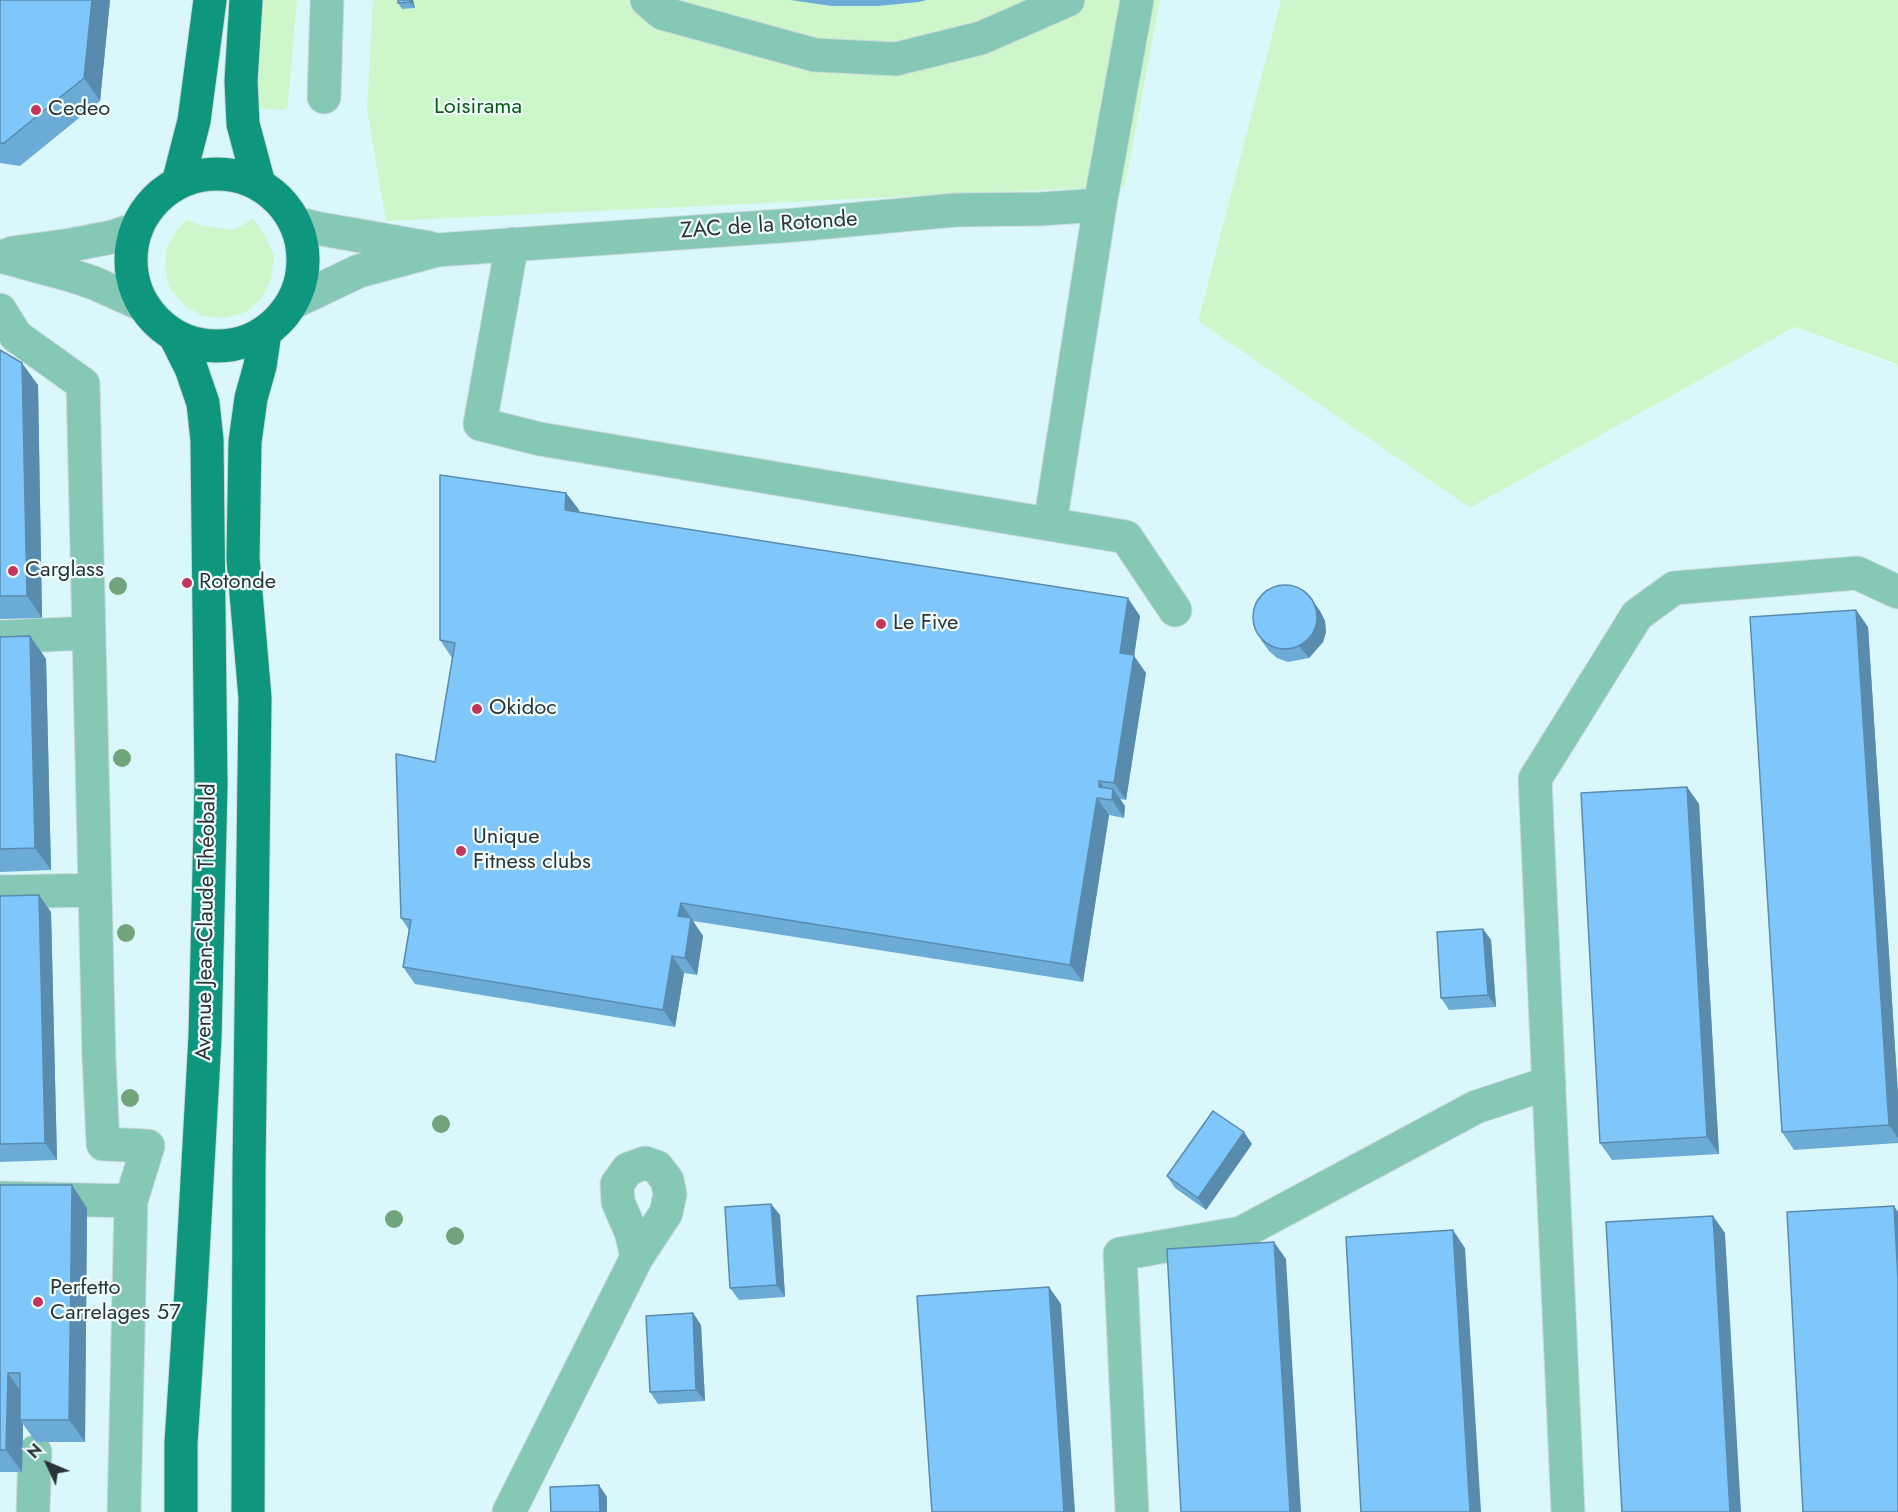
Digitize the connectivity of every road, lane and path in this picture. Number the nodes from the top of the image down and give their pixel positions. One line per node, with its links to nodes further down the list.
1 (210, 0): 8 (main road)
2 (246, 0): 9 (main road)
3 (327, 0): 7 (street)
4 (647, 0): 5 (street)
5 (1068, 0)
6 (1137, 0): 10 (street)
7 (324, 98)
8 (178, 183): 9 (main road); 12 (main road)
9 (259, 184): 11 (main road)
10 (1100, 205): 13 (street, ZAC de la Rotonde); 21 (street)
11 (296, 223): 14 (street, ZAC de la Rotonde); 16 (main road)
12 (136, 229): 15 (street); 17 (main road)
13 (512, 244): 14 (street, ZAC de la Rotonde); 21 (street)
14 (437, 250): 16 (street, ZAC de la Rotonde)
15 (0, 255): 17 (street)
16 (294, 302): 19 (main road)
17 (143, 305): 20 (main road)
18 (0, 310): 24 (street)
19 (265, 333): 20 (main road); 36 (main road, Avenue Jean-Claude Théobald)
20 (175, 336): 35 (main road, Avenue Jean-Claude Théobald)
21 (1050, 524): 23 (street)
22 (1898, 592): 28 (street)
23 (1175, 610)
24 (89, 633): 25 (street); 26 (street)
25 (0, 637)
26 (95, 890): 27 (street); 30 (street)
27 (0, 892)
28 (1549, 1083): 38 (street); 39 (street)
29 (0, 1198): 30 (street)
30 (131, 1201): 34 (street)
31 (638, 1257): 37 (street)
32 (35, 1452): 33 (street)
33 (33, 1512)
34 (124, 1512)
35 (181, 1512)
36 (248, 1512)
37 (509, 1512)
38 (1132, 1512)
39 (1568, 1512)

